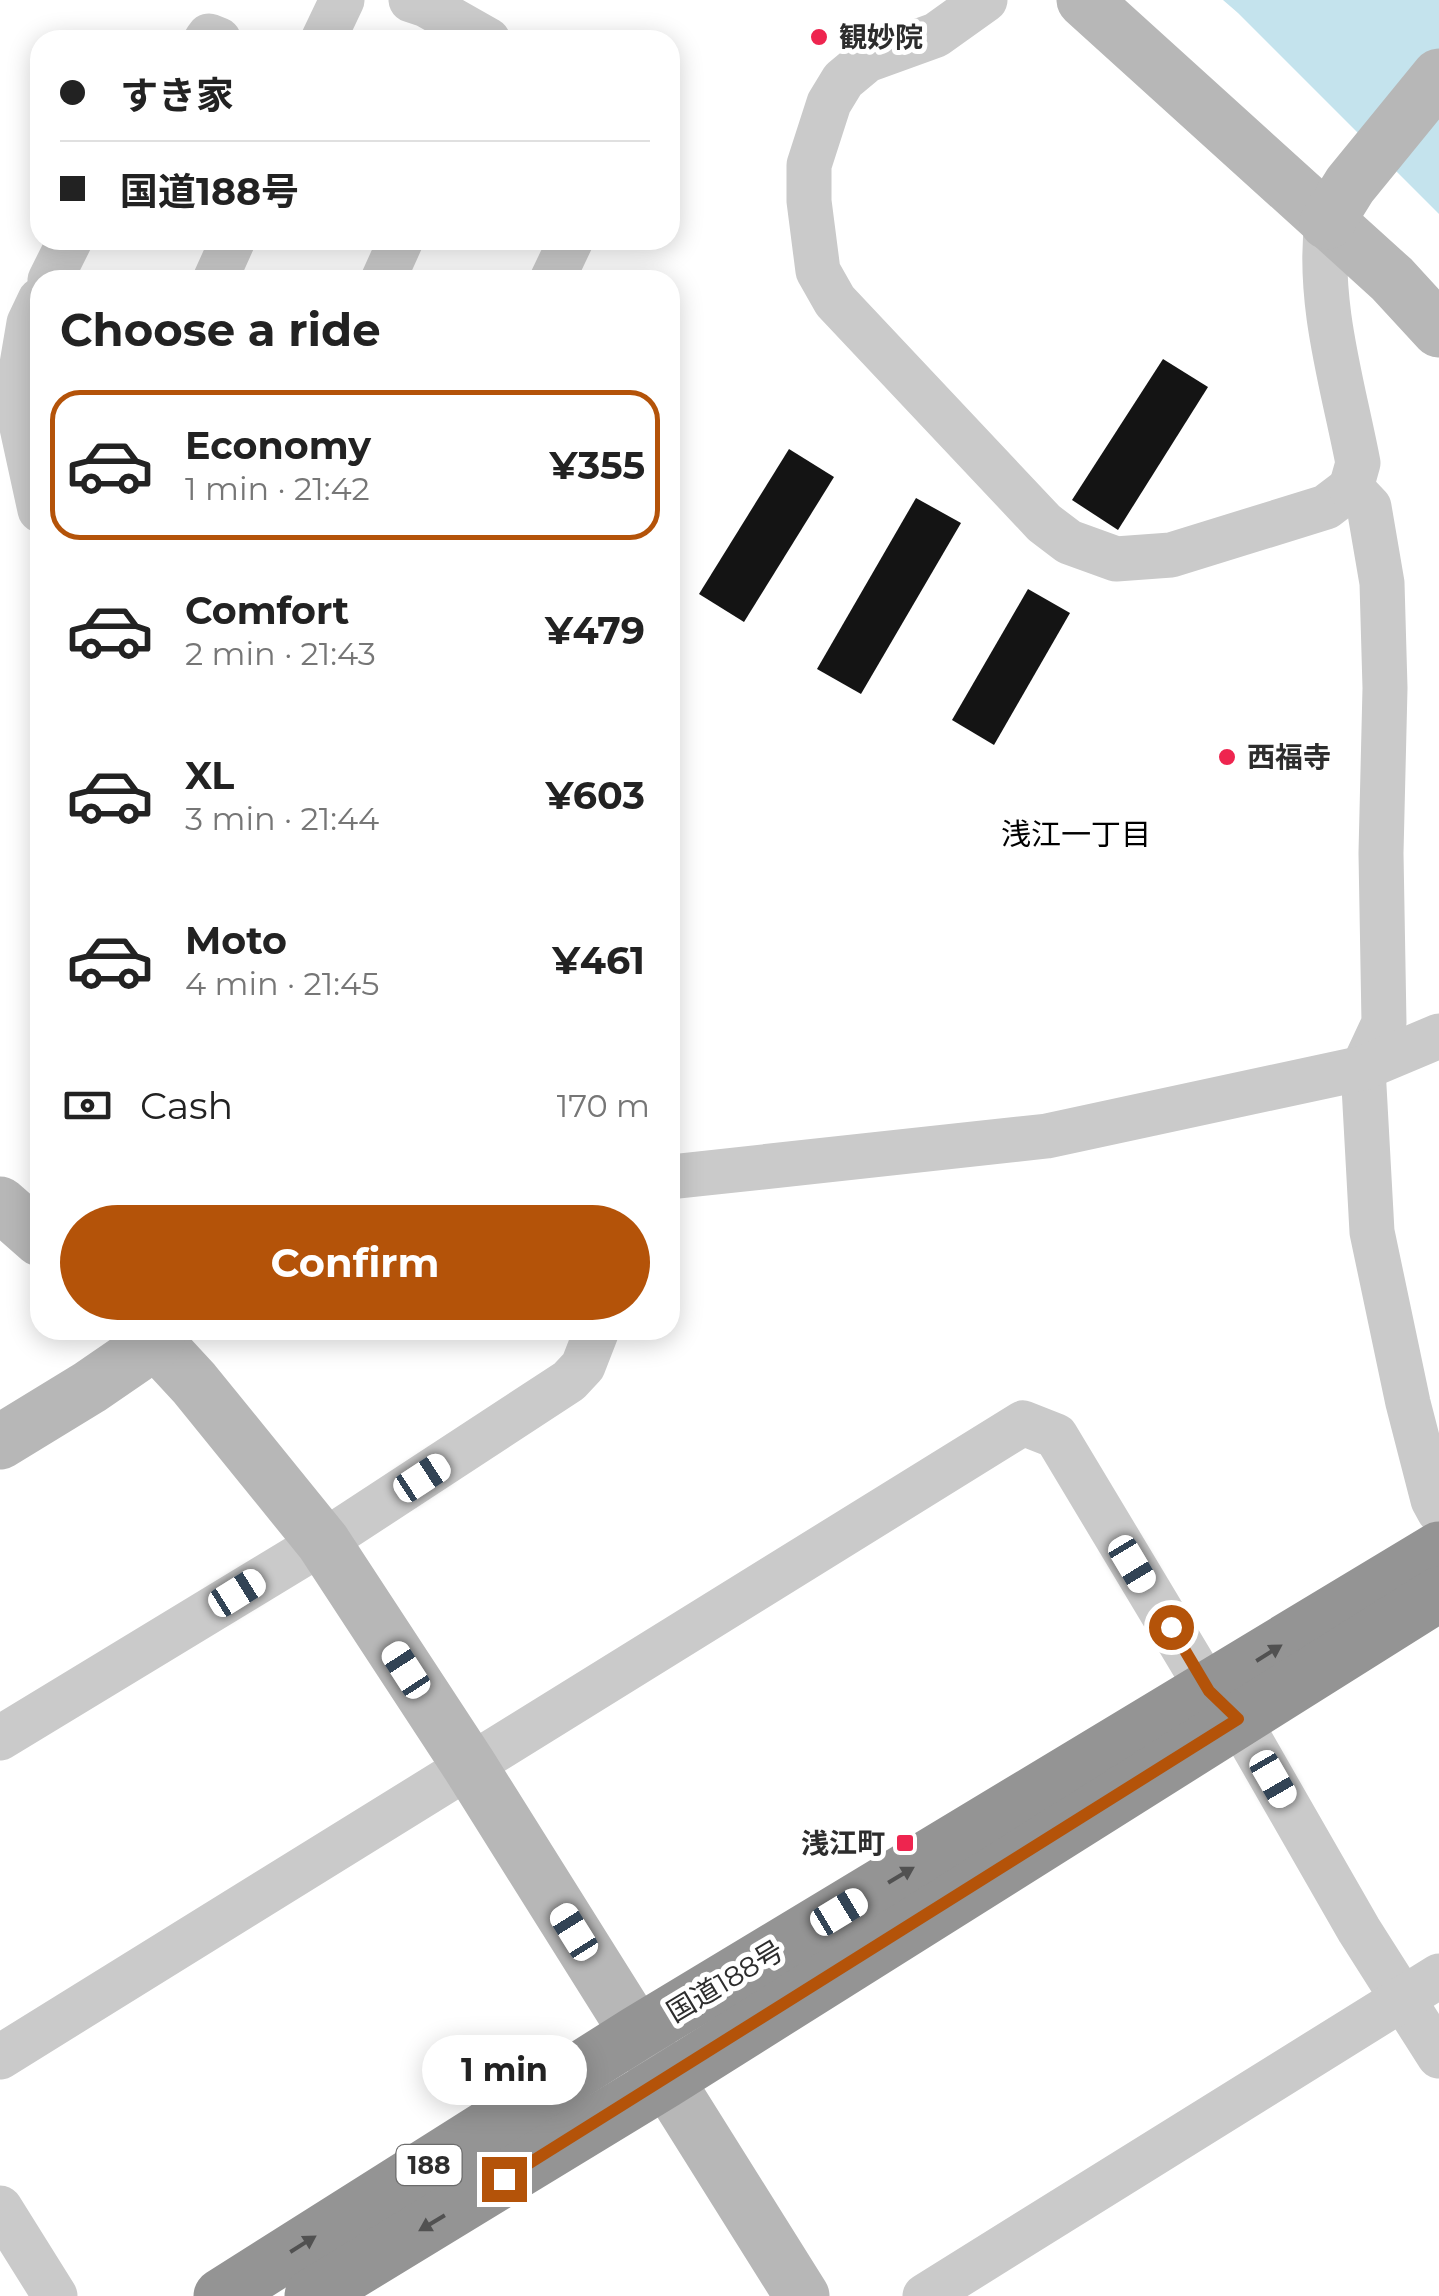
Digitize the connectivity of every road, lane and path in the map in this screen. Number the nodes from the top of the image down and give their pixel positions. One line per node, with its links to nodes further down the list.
1 (342, 0): 5 (street)
2 (411, 0): 6 (street)
3 (985, 0): 12 (street)
4 (1084, 0): 8 (street)
5 (328, 30)
6 (471, 30)
7 (1439, 76): 8 (street)
8 (1339, 204): 10 (street); 12 (street)
9 (30, 320): 11 (street)
10 (1439, 330)
11 (30, 464)
12 (1352, 488): 14 (street)
13 (1439, 1036): 14 (street)
14 (1363, 1068): 15 (street); 22 (street)
15 (680, 1176)
16 (0, 1204): 17 (street)
17 (30, 1230)
18 (151, 1340): 21 (street)
19 (164, 1340): 23 (street)
20 (592, 1340): 23 (street)
21 (0, 1442)
22 (1439, 1511)
23 (323, 1542): 27 (street); 28 (street)
24 (1439, 1549): 26 (highway, 国道188号 / 188, one-way to 24)
25 (1439, 1594): 26 (highway, 国道188号 / 188)
26 (1224, 1705): 28 (street); 29 (street); 30 (highway, 国道188号 / 188, one-way to 26); 33 (highway, 国道188号 / 188)
27 (0, 1738)
28 (469, 1765): 30 (street); 31 (street)
29 (1421, 1987): 32 (street); 39 (street)
30 (637, 2033): 33 (street); 36 (highway, 国道188号 / 188, one-way to 30)
31 (0, 2056)
32 (1439, 2056)
33 (665, 2081): 37 (highway, 国道188号 / 188, one-way to 37); 38 (street)
34 (0, 2208): 35 (street)
35 (55, 2296)
36 (221, 2296)
37 (312, 2296)
38 (802, 2296)
39 (924, 2296)

